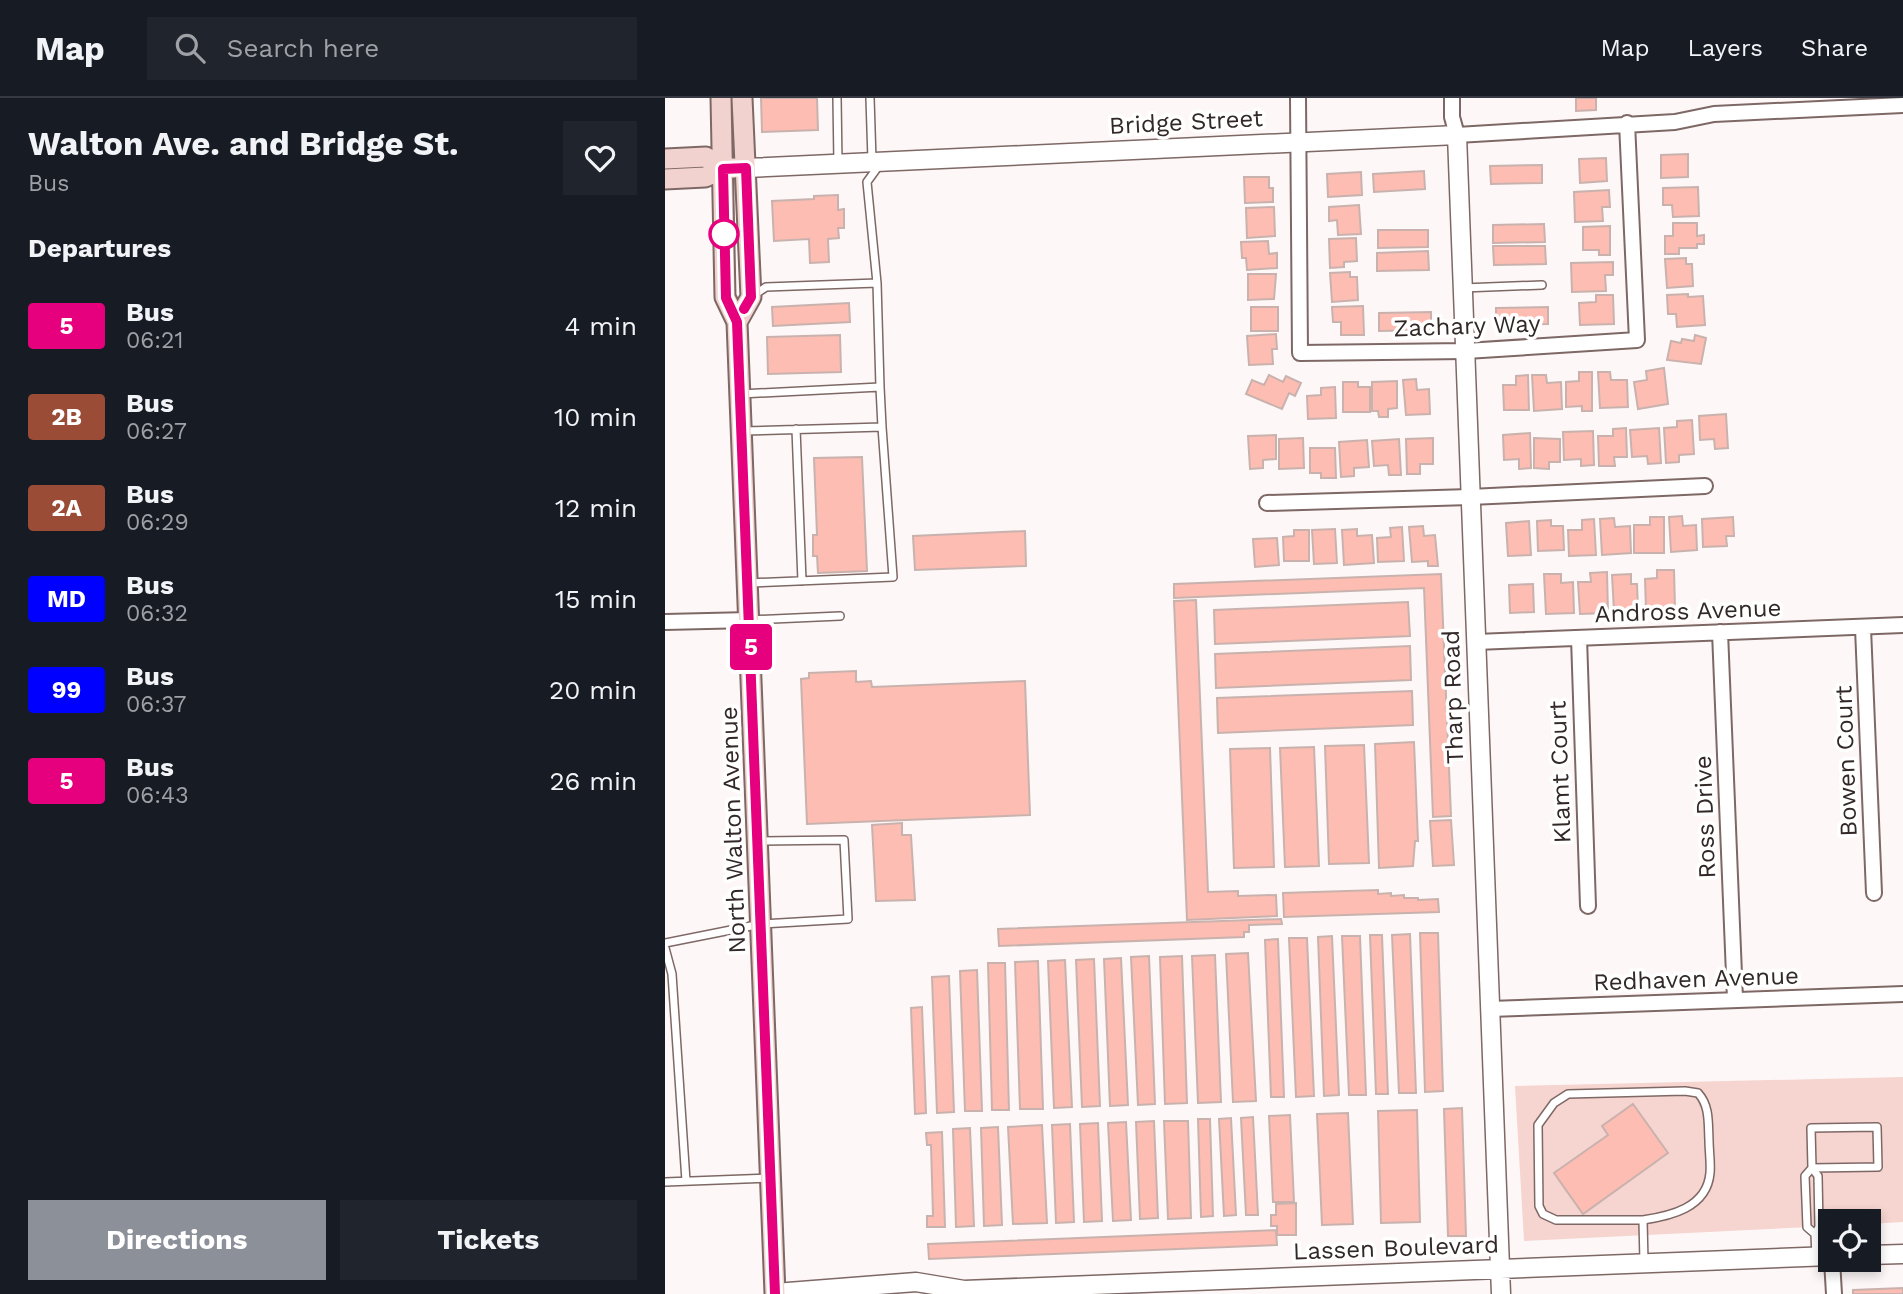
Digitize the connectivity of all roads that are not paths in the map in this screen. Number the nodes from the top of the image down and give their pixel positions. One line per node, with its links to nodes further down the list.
1 (721, 98): 15 (main road, North Walton Avenue)
2 (742, 98): 14 (main road)
3 (838, 98): 13 (lane)
4 (870, 98): 12 (lane)
5 (1298, 98): 10 (street)
6 (1452, 98): 9 (street, Tharp Road)
7 (1903, 105): 8 (street, Bridge Street)
8 (1627, 123): 9 (street, Bridge Street); 22 (street, Zachary Way)
9 (1457, 135): 10 (street, Bridge Street); 19 (street, Tharp Road)
10 (1299, 142): 12 (street, Bridge Street); 22 (street, Zachary Way)
11 (665, 159): 15 (main road, Bridge Street)
12 (877, 161): 13 (street, Bridge Street); 17 (lane)
13 (838, 163): 14 (street, Bridge Street)
14 (746, 168): 15 (main road, Bridge Street); 20 (main road)
15 (723, 169): 16 (main road, Bridge Street); 21 (main road, North Walton Avenue)
16 (665, 179)
17 (877, 283): 20 (lane); 23 (lane)
18 (1542, 285): 19 (lane)
19 (1463, 288): 22 (street, Tharp Road)
20 (751, 297): 21 (main road)
21 (737, 322): 24 (main road, North Walton Avenue)
22 (1466, 351): 29 (street, Tharp Road)
23 (880, 387): 24 (lane); 25 (lane)
24 (740, 394): 27 (main road, North Walton Avenue)
25 (882, 427): 26 (lane); 31 (lane)
26 (796, 429): 27 (lane); 31 (lane)
27 (742, 432): 32 (main road, North Walton Avenue)
28 (1705, 486): 29 (street)
29 (1470, 497): 30 (street); 40 (street, Tharp Road)
30 (1268, 503)
31 (802, 581): 32 (lane)
32 (748, 583): 34 (main road, North Walton Avenue)
33 (840, 616): 34 (lane)
34 (750, 620): 35 (street); 41 (main road, North Walton Avenue)
35 (665, 622)
36 (1903, 625): 37 (street, Andross Avenue)
37 (1863, 628): 38 (street, Andross Avenue); 42 (street, Bowen Court)
38 (1720, 632): 39 (street, Andross Avenue); 47 (street, Ross Drive)
39 (1579, 638): 40 (street, Andross Avenue); 43 (street, Klamt Court)
40 (1476, 642): 48 (street, Tharp Road)
41 (758, 841): 44 (main road, North Walton Avenue); 44 (lane)
42 (1874, 893)
43 (1588, 906)
44 (761, 924): 45 (lane); 50 (main road, North Walton Avenue)
45 (665, 946): 51 (lane)
46 (1903, 994): 47 (street, Redhaven Avenue)
47 (1735, 999): 48 (street, Redhaven Avenue)
48 (1490, 1009): 60 (street, Tharp Road)
49 (1812, 1168): 49 (lane); 54 (lane); 54 (lane)
50 (771, 1178): 51 (lane); 64 (main road, North Walton Avenue)
51 (686, 1181): 52 (lane)
52 (665, 1182)
53 (1643, 1220): 53 (lane); 59 (lane)
54 (1815, 1234): 55 (lane)
55 (1818, 1241)
56 (1903, 1254): 57 (street)
57 (1881, 1255)
58 (1818, 1258): 59 (street, Lassen Boulevard)
59 (1644, 1263): 60 (street, Lassen Boulevard)
60 (1500, 1268): 62 (street, Lassen Boulevard); 65 (street, Tharp Road)
61 (1829, 1272): 66 (street)
62 (1173, 1288): 63 (street, Lassen Boulevard)
63 (956, 1292): 64 (street, Lassen Boulevard)
64 (775, 1294)
65 (1501, 1294)
66 (1834, 1294)

